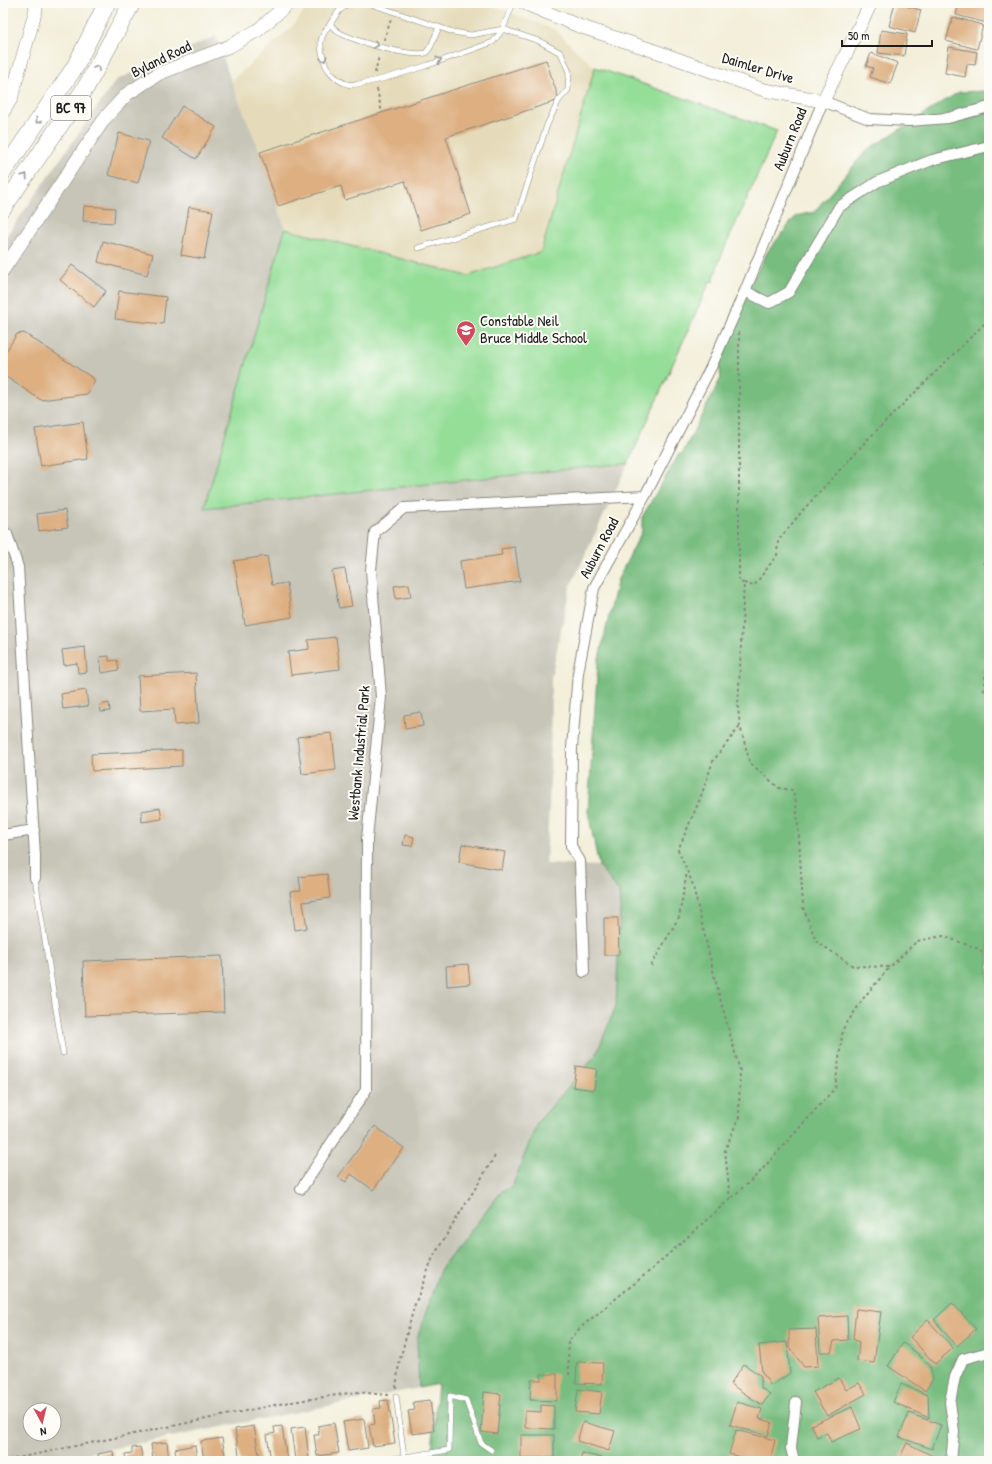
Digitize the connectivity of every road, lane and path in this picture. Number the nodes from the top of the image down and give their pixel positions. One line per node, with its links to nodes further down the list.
1 (35, 3): 15 (street)
2 (107, 3): 17 (highway, BC 97, one-way to 17)
3 (132, 3): 18 (highway, BC 97, one-way to 3)
4 (288, 3): 20 (street, Byland Road)
5 (349, 3): 10 (lane)
6 (368, 3): 11 (lane)
7 (513, 3): 12 (lane)
8 (524, 3): 13 (street, Daimler Drive)
9 (871, 3): 13 (street, Auburn Road)
10 (330, 24): 11 (lane, one-way to 11); 12 (lane, one-way to 12)
11 (439, 27): 12 (lane)
12 (504, 29): 19 (lane)
13 (823, 102): 14 (street, Daimler Drive); 21 (street, Auburn Road)
14 (989, 107)
15 (3, 112)
16 (989, 146): 21 (street)
17 (3, 172)
18 (3, 208)
19 (418, 248)
20 (3, 270)
21 (745, 291): 22 (street, Auburn Road)
22 (737, 309): 24 (street, Auburn Road); 28 (path)
23 (989, 319): 28 (path)
24 (645, 496): 39 (street, Auburn Road); 42 (street, Westbank Industrial Park)
25 (3, 531): 32 (street)
26 (989, 552): 27 (path)
27 (989, 569)
28 (744, 583): 31 (path)
29 (989, 652): 30 (path)
30 (989, 689)
31 (740, 726): 34 (path); 38 (path)
32 (34, 830): 33 (street); 35 (street)
33 (3, 835)
34 (687, 871): 37 (path); 43 (path)
35 (35, 878): 40 (lane)
36 (989, 960): 38 (path)
37 (651, 966)
38 (890, 967): 43 (path)
39 (584, 972)
40 (63, 1053)
41 (495, 1156): 46 (path)
42 (301, 1189)
43 (730, 1200): 45 (path)
44 (989, 1352): 53 (street)
45 (569, 1375)
46 (396, 1396): 49 (lane); 50 (path)
47 (796, 1402): 52 (street)
48 (491, 1450): 49 (lane)
49 (404, 1456): 51 (lane)
50 (3, 1461)
51 (379, 1461)
52 (794, 1461)
53 (951, 1461)

